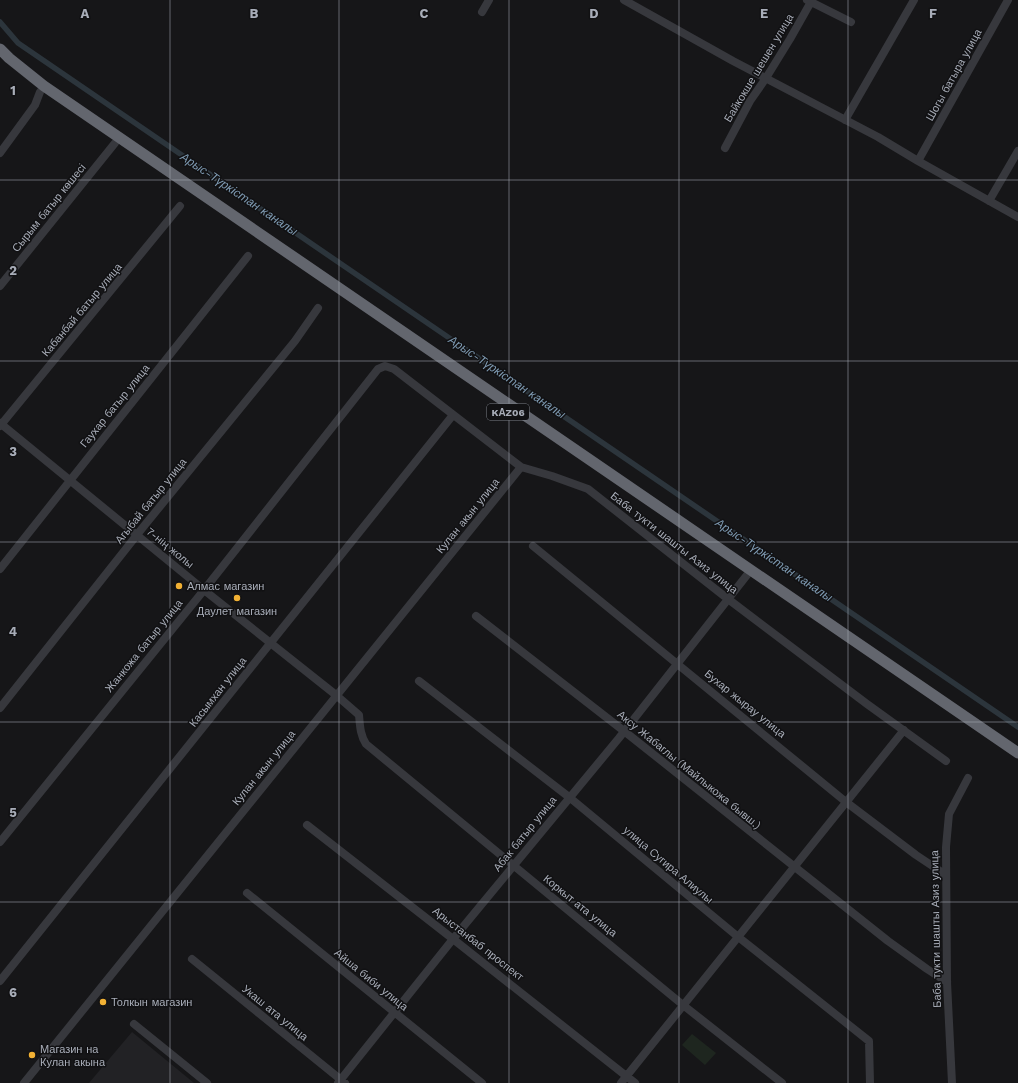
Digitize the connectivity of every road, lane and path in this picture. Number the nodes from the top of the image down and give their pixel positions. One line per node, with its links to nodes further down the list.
1 (489, 0): 6 (street)
2 (624, 0): 10 (street)
3 (914, 0): 12 (street)
4 (1008, 0): 17 (street, Шогы батыра улица)
5 (810, 1): 7 (street); 10 (street, Байкокше шешен улица)
6 (482, 12)
7 (851, 22)
8 (0, 50): 44 (highway, KАZ06)
9 (0, 59): 11 (highway, KАZ06)
10 (766, 78): 12 (street); 14 (street, Байкокше шешен улица)
11 (40, 92): 13 (highway, KАZ06); 16 (street)
12 (844, 120): 17 (street)
13 (115, 143): 22 (street, Сырым батыр көшесі); 32 (highway, KАZ06)
14 (725, 148)
15 (1018, 150): 18 (street)
16 (0, 153)
17 (918, 161): 18 (street)
18 (989, 201): 20 (street)
19 (180, 206): 26 (street, Кабанбай батыр улица)
20 (1018, 217)
21 (248, 256): 28 (street, Гаухар батыр улица)
22 (0, 286)
23 (318, 308): 29 (street, Агыбай батыр улица)
24 (378, 369): 25 (street, Баба тукти шашты Азиз улица); 33 (street, Жанкожа батыр улица)
25 (453, 415): 27 (street, Баба тукти шашты Азиз улица); 36 (street, Касымхан улица)
26 (1, 425): 28 (street, 7-нің жолы)
27 (521, 467): 34 (street, Баба тукти шашты Азиз улица); 39 (street, Кулан акын улица)
28 (70, 479): 29 (street, 7-нің жолы); 31 (street, Гаухар батыр улица)
29 (138, 535): 33 (street, 7-нің жолы); 40 (street, Агыбай батыр улица)
30 (534, 546): 37 (street, Бухар жырау улица)
31 (0, 569)
32 (747, 575): 34 (street, Абак батыр улица); 46 (highway, KАZ06)
33 (204, 590): 36 (street, 7-нің жолы); 51 (street, Жанкожа батыр улица)
34 (728, 599): 37 (street, Абак батыр улица); 41 (street, Баба тукти шашты Азиз улица)
35 (476, 616): 42 (street, Аксу Жабаглы (Майлыкожа бывш.))
36 (270, 642): 39 (street, 7-нің жолы); 59 (street, Касымхан улица)
37 (677, 663): 42 (street, Абак батыр улица); 49 (street, Бухар жырау улица)
38 (419, 681): 48 (street, улица Сугира Алиулы)
39 (336, 695): 43 (street, 7-нің жолы); 66 (street, Кулан акын улица)
40 (0, 708)
41 (904, 730): 45 (street, Баба тукти шашты Азиз улица); 49 (street)
42 (624, 731): 48 (street, Абак батыр улица); 53 (street, Аксу Жабаглы (Майлыкожа бывш.))
43 (366, 744): 52 (street, Коркыт ата улица)
44 (1018, 753)
45 (946, 761)
46 (1018, 761)
47 (968, 778): 54 (street, Баба тукти шашты Азиз улица)
48 (569, 797): 52 (street, Абак батыр улица); 56 (street, улица Сугира Алиулы)
49 (846, 802): 53 (street); 54 (street, Бухар жырау улица)
50 (307, 825): 57 (street, Арыстанбаб проспект)
51 (0, 842)
52 (514, 866): 57 (street, Абак батыр улица); 61 (street, Коркыт ата улица)
53 (793, 867): 56 (street); 60 (street, Аксу Жабаглы (Майлыкожа бывш.))
54 (946, 875): 60 (street, Баба тукти шашты Азиз улица)
55 (247, 893): 62 (street, Айша биби улица)
56 (737, 936): 61 (street); 72 (street, улица Сугира Алиулы)
57 (454, 938): 62 (street, Абак батыр улица); 64 (street, Арыстанбаб проспект)
58 (192, 959): 65 (street, Укаш ата улица)
59 (0, 981)
60 (947, 982): 73 (street, Баба тукти шашты Азиз улица)
61 (683, 1005): 64 (street); 71 (street, Коркыт ата улица)
62 (394, 1013): 65 (street, Абак батыр улица); 68 (street, Айша биби улица)
63 (134, 1024): 67 (street)
64 (626, 1076): 69 (street); 70 (street, Арыстанбаб проспект)
65 (342, 1082)
66 (24, 1083)
67 (207, 1083)
68 (482, 1083)
69 (621, 1083)
70 (635, 1083)
71 (782, 1083)
72 (870, 1083)
73 (952, 1083)

